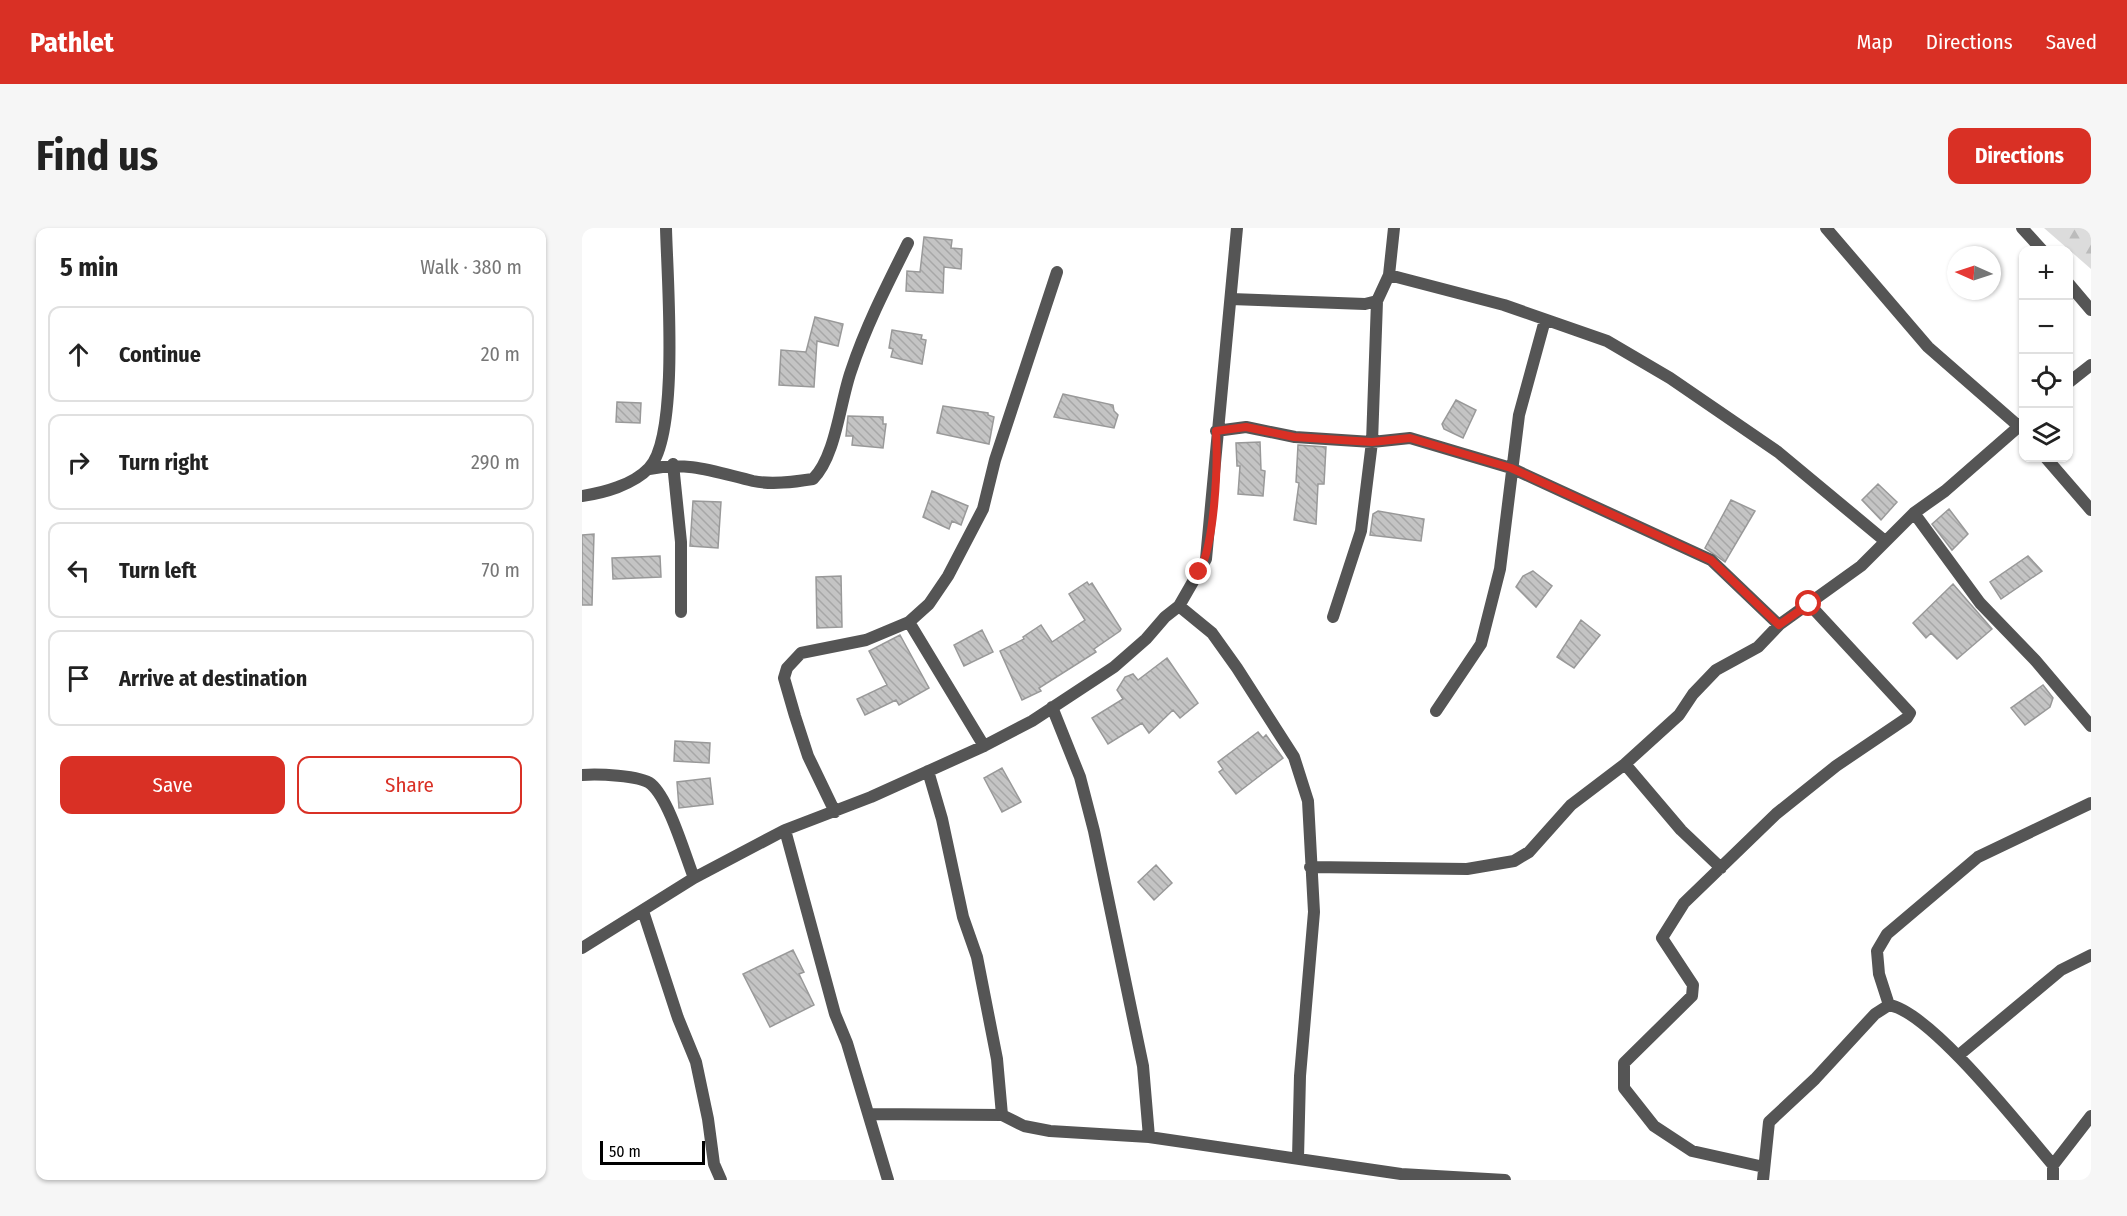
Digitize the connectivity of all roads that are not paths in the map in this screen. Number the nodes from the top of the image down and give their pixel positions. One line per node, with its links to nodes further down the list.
1 (666, 228): 24 (street)
2 (1237, 228): 11 (street)
3 (1394, 228): 9 (street)
4 (1826, 228): 17 (street)
5 (2022, 228): 7 (street)
6 (908, 243): 22 (street)
7 (2038, 246)
8 (1057, 272): 33 (street)
9 (1389, 275): 12 (street); 14 (street)
10 (2073, 289): 13 (street)
11 (1231, 299): 12 (street); 19 (street)
12 (1377, 301): 20 (street)
13 (2091, 310)
14 (1545, 320): 23 (street); 28 (street)
15 (2091, 365): 16 (street)
16 (2073, 379)
17 (2019, 424)
18 (2019, 429): 27 (street)
19 (1216, 431): 20 (street); 30 (street)
20 (1372, 442): 23 (street); 32 (street)
21 (2049, 462): 26 (street)
22 (673, 464): 24 (street); 31 (street)
23 (1511, 468): 34 (street); 36 (street)
24 (649, 469): 25 (street)
25 (582, 496)
26 (2091, 510)
27 (1914, 513): 28 (street); 37 (street)
28 (1885, 541): 29 (street)
29 (1809, 604): 34 (street); 46 (street)
30 (1179, 606): 35 (street); 45 (street)
31 (681, 612)
32 (1333, 617)
33 (909, 622): 38 (street); 43 (street)
34 (1779, 625): 39 (street)
35 (1052, 707): 38 (street); 56 (street)
36 (1436, 711)
37 (2091, 726)
38 (984, 746): 40 (street)
39 (1626, 764): 45 (street); 46 (street)
40 (928, 771): 43 (street); 54 (street)
41 (582, 775): 47 (street)
42 (2091, 803): 51 (street)
43 (835, 812): 44 (street)
44 (785, 830): 47 (street); 53 (street)
45 (1310, 867): 57 (street)
46 (1721, 868): 59 (street)
47 (693, 878): 48 (street)
48 (643, 911): 49 (street); 60 (street)
49 (582, 948)
50 (2091, 955): 52 (street)
51 (1889, 1005): 52 (street); 59 (street)
52 (1959, 1055): 58 (street)
53 (869, 1114): 54 (street); 61 (street)
54 (1002, 1115): 56 (street)
55 (2091, 1116): 58 (street)
56 (1149, 1137): 57 (street)
57 (1298, 1158): 62 (street)
58 (2053, 1165): 64 (street)
59 (1764, 1167): 63 (street)
60 (721, 1180)
61 (888, 1180)
62 (1505, 1180)
63 (1762, 1180)
64 (2053, 1180)

